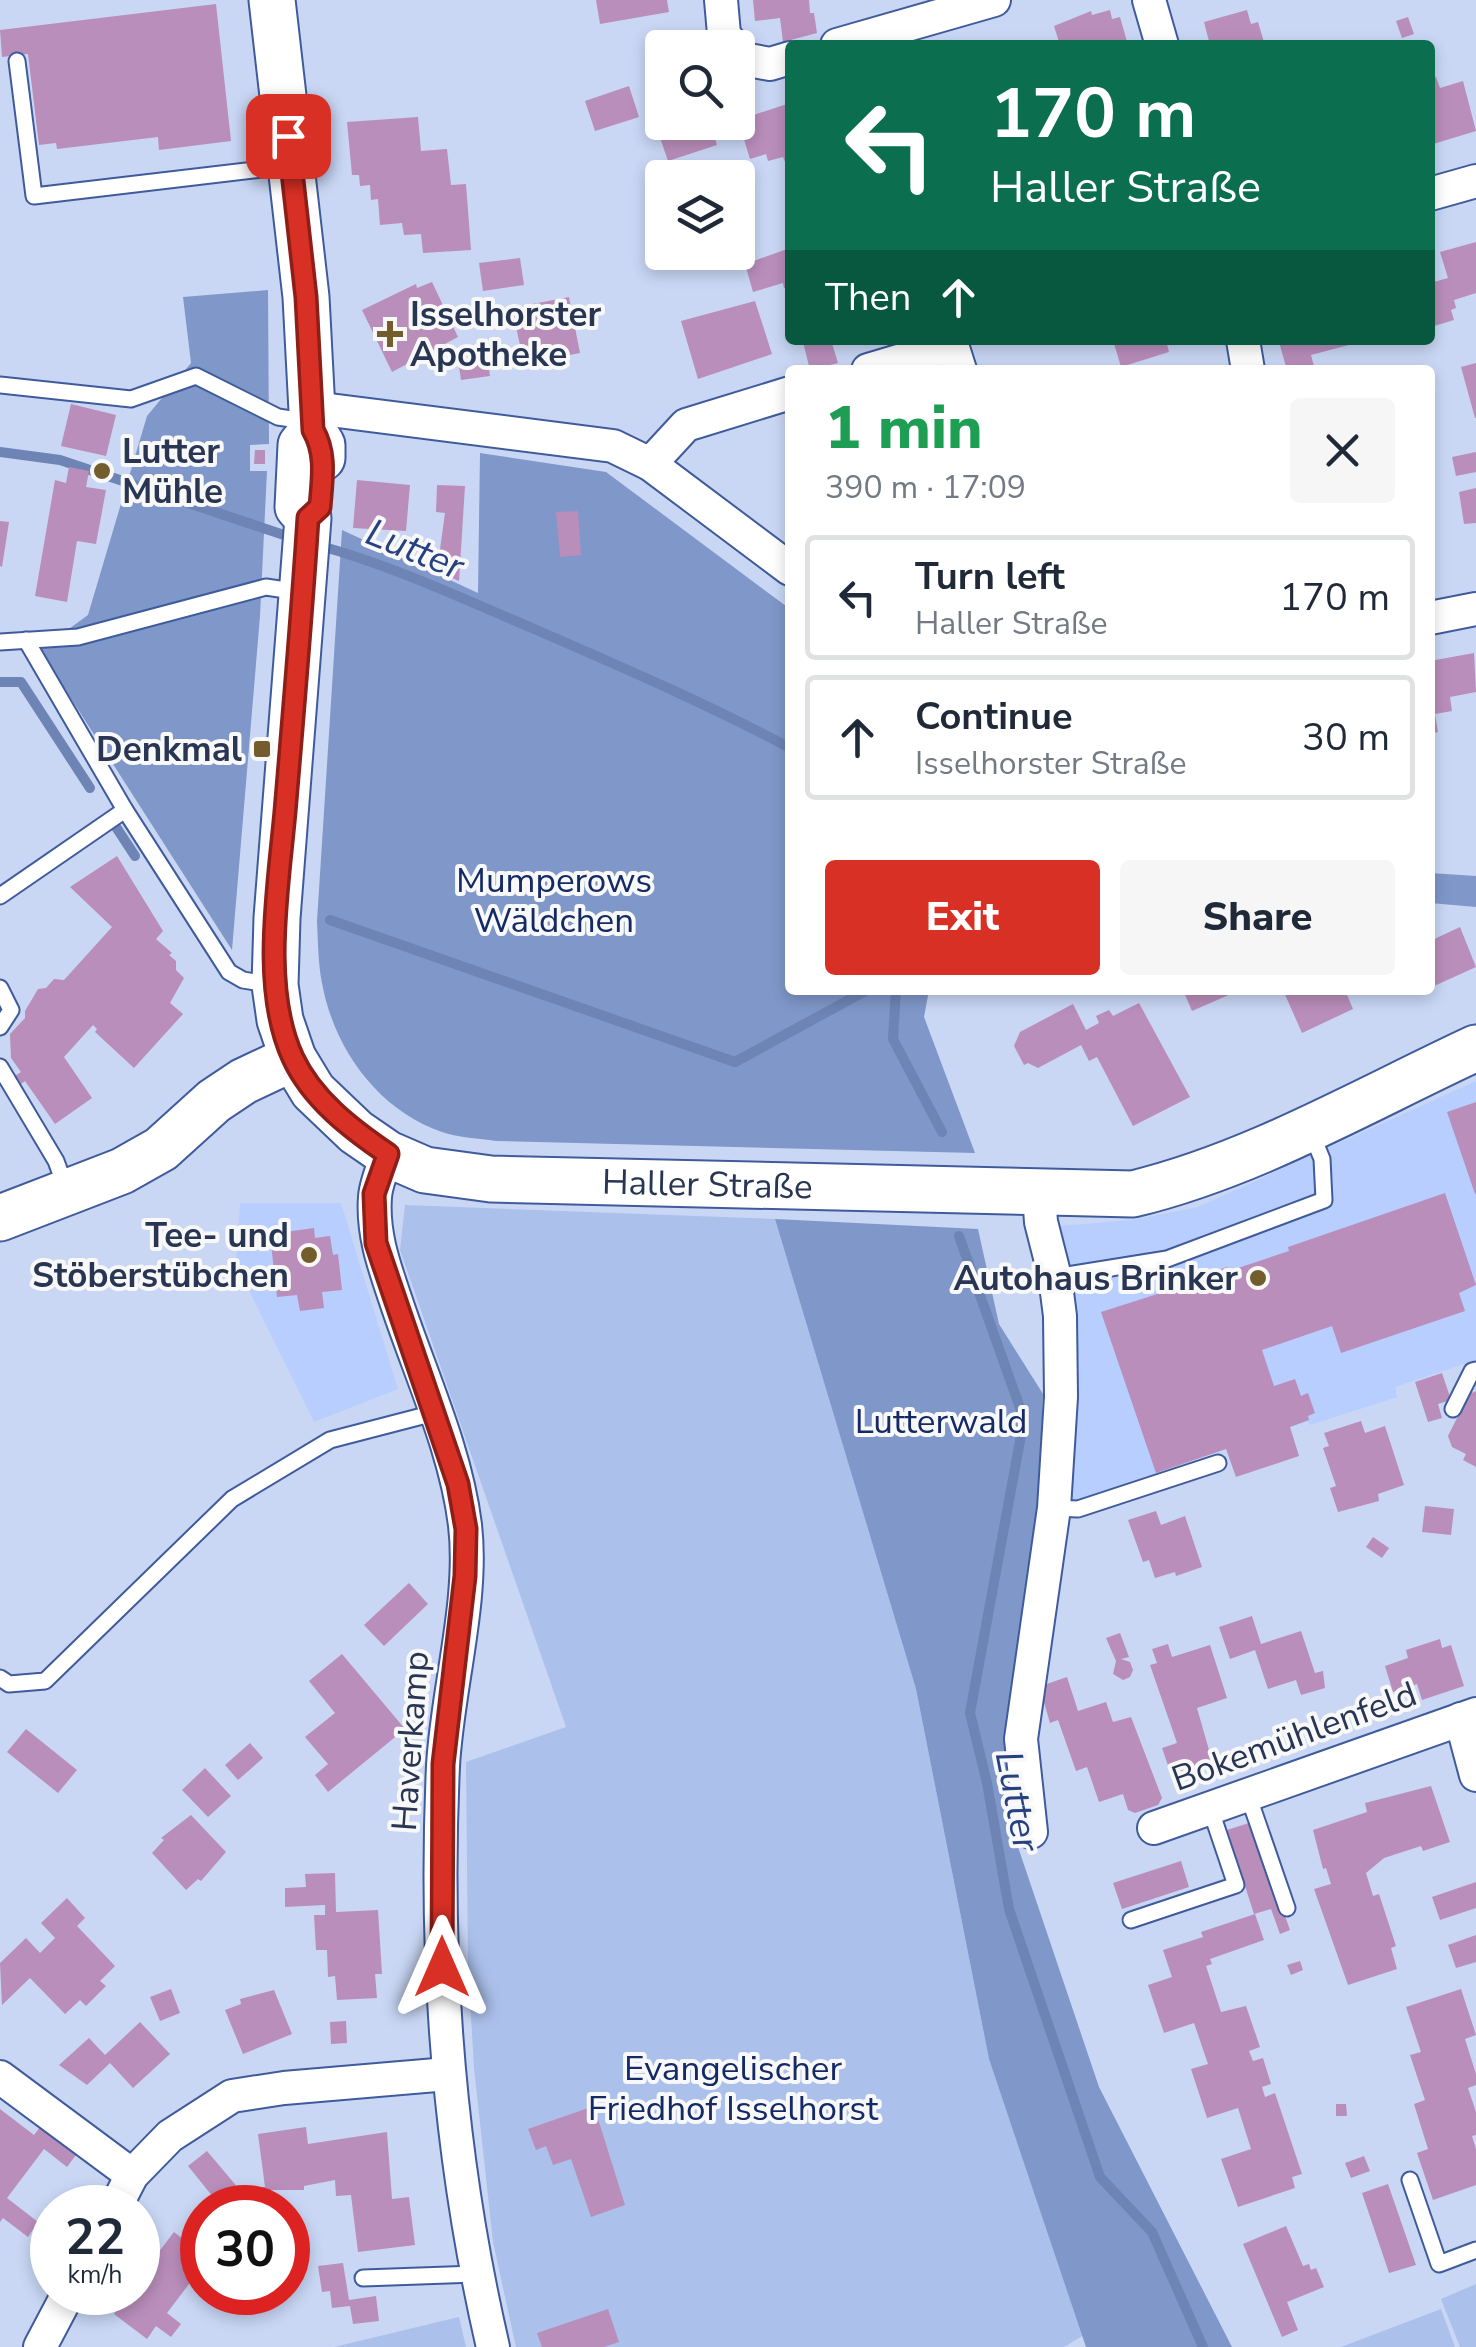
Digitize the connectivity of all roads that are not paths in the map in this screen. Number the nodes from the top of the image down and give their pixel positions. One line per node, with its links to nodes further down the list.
1 (272, 0): 11 (street)
2 (721, 0): 5 (street)
3 (994, 0): 6 (street)
4 (1149, 0): 7 (street)
5 (724, 30)
6 (854, 40)
7 (1161, 40)
8 (785, 60): 10 (street)
9 (17, 61): 11 (lane)
10 (755, 61)
11 (292, 166): 18 (street)
12 (1476, 180): 13 (street)
13 (1435, 192)
14 (952, 345): 15 (street)
15 (885, 365)
16 (0, 385): 18 (lane)
17 (785, 395): 19 (street)
18 (313, 420): 19 (street); 21 (street, Haller Straße)
19 (650, 464): 20 (street)
20 (785, 565)
21 (304, 580): 24 (lane); 28 (street, Haller Straße)
22 (1476, 610): 23 (street)
23 (1435, 617)
24 (26, 640): 25 (lane); 26 (lane)
25 (0, 642)
26 (125, 810): 27 (lane); 28 (lane)
27 (0, 896)
28 (275, 985): 32 (street, Haller Straße)
29 (4, 994): 30 (lane)
30 (0, 1027)
31 (1476, 1048): 34 (street, Haller Straße)
32 (292, 1058): 35 (street, Haller Straße); 36 (street)
33 (0, 1067): 36 (lane)
34 (1308, 1127): 37 (street, Haller Straße); 39 (lane)
35 (388, 1154): 37 (street, Haller Straße); 42 (street, Haverkamp)
36 (68, 1192): 38 (street)
37 (1040, 1194): 39 (street)
38 (0, 1218)
39 (1055, 1277): 44 (street)
40 (1476, 1370): 41 (lane)
41 (1453, 1410)
42 (434, 1413): 45 (lane); 54 (street, Haverkamp)
43 (1218, 1463): 44 (lane)
44 (1054, 1508): 51 (street)
45 (0, 1678)
46 (1469, 1716): 47 (street, Bokemühlenfeld); 48 (street, Bokemühlenfeld)
47 (1476, 1775)
48 (1248, 1794): 49 (street, Bokemühlenfeld); 52 (lane)
49 (1210, 1808): 50 (street, Bokemühlenfeld); 53 (lane)
50 (1154, 1828)
51 (1032, 1832)
52 (1287, 1908)
53 (1130, 1920)
54 (448, 2074): 56 (street); 60 (street, Haverkamp)
55 (0, 2077): 56 (street)
56 (132, 2175): 58 (street)
57 (1410, 2180): 59 (lane)
58 (127, 2185)
59 (1476, 2250)
60 (476, 2274): 61 (lane); 64 (street, Haverkamp)
61 (363, 2278)
62 (57, 2315): 63 (street)
63 (40, 2347)
64 (493, 2347)

